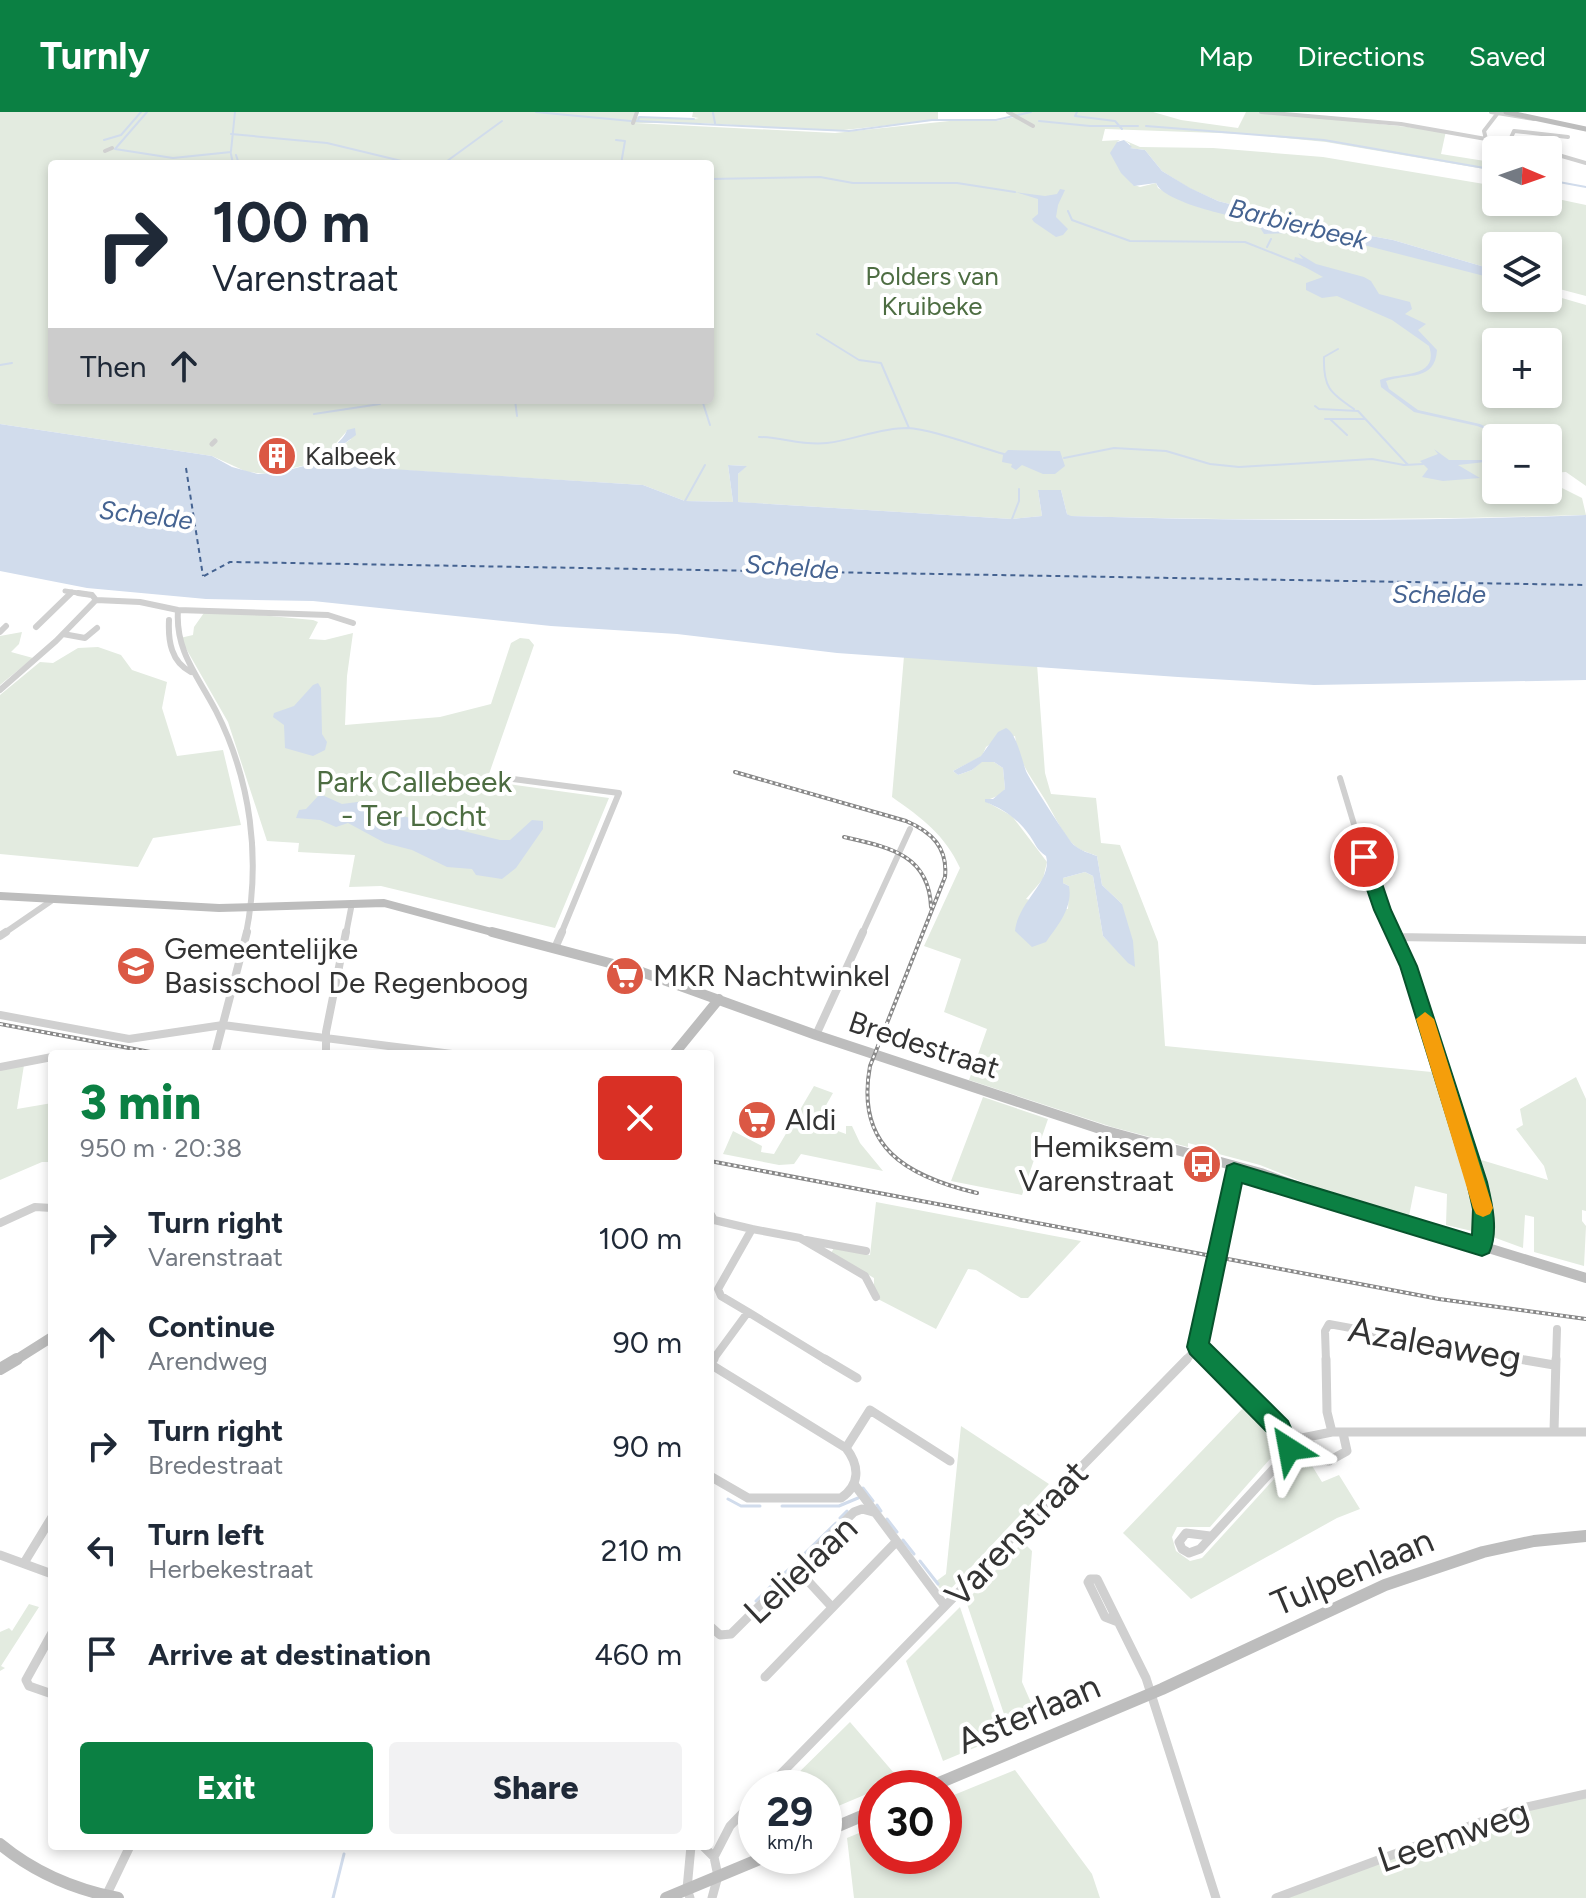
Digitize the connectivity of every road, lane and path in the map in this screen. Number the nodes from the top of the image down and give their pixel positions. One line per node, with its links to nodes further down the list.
1 (637, 112): 9 (street)
2 (1008, 112): 10 (street)
3 (1261, 112): 17 (street)
4 (1491, 112): 6 (street)
5 (1510, 112): 7 (main road)
6 (1497, 114): 7 (street); 12 (street)
7 (1533, 120): 8 (street); 11 (main road)
8 (1544, 122)
9 (633, 123)
10 (1033, 126)
11 (1586, 129)
12 (1485, 136)
13 (1512, 136): 14 (street)
14 (1559, 136)
15 (1562, 136): 16 (street)
16 (1568, 137)
17 (1482, 138)
18 (112, 148): 19 (street)
19 (105, 151)
20 (1562, 156): 21 (street)
21 (1586, 163)
22 (96, 600): 23 (street); 27 (street); 30 (street)
23 (178, 610): 25 (street); 31 (street)
24 (169, 620): 31 (street)
25 (353, 623)
26 (6, 626): 29 (street)
27 (36, 627)
28 (97, 628): 30 (street)
29 (0, 632)
30 (63, 634): 32 (street)
31 (193, 673): 39 (street)
32 (0, 690)
33 (1340, 778): 41 (street)
34 (513, 779): 43 (street)
35 (910, 829): 47 (street)
36 (0, 896): 37 (main road, Bredestraat)
37 (51, 901): 39 (main road, Bredestraat); 40 (street)
38 (352, 903): 39 (main road, Bredestraat); 43 (main road, Bredestraat); 48 (street)
39 (249, 908): 46 (street)
40 (0, 936)
41 (1396, 937): 42 (street); 63 (street)
42 (1586, 940)
43 (555, 948): 44 (main road, Bredestraat)
44 (719, 999): 47 (main road, Bredestraat); 52 (main road)
45 (0, 1015): 46 (street)
46 (223, 1025): 48 (street); 49 (street)
47 (816, 1035): 55 (main road, Bredestraat)
48 (326, 1038): 50 (street); 51 (street)
49 (216, 1050)
50 (326, 1050)
51 (420, 1050)
52 (677, 1050)
53 (48, 1058): 54 (street)
54 (0, 1067)
55 (1114, 1134): 56 (main road, Bredestraat); 57 (main road, Bredestraat)
56 (1234, 1172): 57 (main road, Bredestraat); 70 (street)
57 (1351, 1206): 63 (main road, Bredestraat)
58 (48, 1208): 60 (street)
59 (714, 1220): 61 (street)
60 (0, 1223)
61 (752, 1229): 62 (street); 67 (street)
62 (800, 1238): 64 (street); 66 (street)
63 (1482, 1247): 65 (main road, Bredestraat)
64 (866, 1251)
65 (1586, 1278)
66 (876, 1297)
67 (748, 1312): 71 (street); 75 (street)
68 (1557, 1329): 72 (street, Azaleaweg)
69 (48, 1339): 74 (main road)
70 (1198, 1347): 76 (street); 96 (street, Varenstraat)
71 (714, 1359)
72 (1554, 1365): 77 (street, Azaleaweg); 79 (street, Azaleaweg)
73 (714, 1366): 81 (street)
74 (0, 1369)
75 (857, 1378)
76 (1280, 1429): 80 (street); 82 (street)
77 (1554, 1431): 78 (street); 79 (street)
78 (1586, 1432)
79 (1337, 1433): 80 (street); 80 (street)
80 (1305, 1438): 82 (street)
81 (846, 1448): 83 (street); 85 (street)
82 (1289, 1449): 88 (street)
83 (950, 1461)
84 (714, 1478): 85 (street)
85 (854, 1484): 86 (street)
86 (873, 1512): 90 (street, Lelielaan); 93 (street, Lelielaan)
87 (48, 1523): 92 (street)
88 (1210, 1536)
89 (1586, 1536): 102 (main road, Tulpenlaan)
90 (896, 1542): 95 (street); 96 (street, Lelielaan)
91 (0, 1555): 92 (street)
92 (24, 1563): 94 (street)
93 (797, 1569): 95 (street); 98 (street, Lelielaan)
94 (48, 1572)
95 (831, 1606): 100 (street)
96 (945, 1606): 103 (street, Varenstraat)
97 (1118, 1622): 102 (street)
98 (714, 1630)
99 (48, 1640): 101 (street)
100 (765, 1677)
101 (48, 1693)
102 (1152, 1693): 104 (main road, Asterlaan); 118 (street)
103 (785, 1770)
104 (962, 1773)
105 (1586, 1794): 119 (street, Leemweg)
106 (738, 1818): 111 (street)
107 (0, 1844): 115 (main road)
108 (129, 1850): 115 (street)
109 (691, 1850): 114 (street)
110 (707, 1850): 111 (street)
111 (714, 1857): 113 (street)
112 (738, 1868): 113 (main road)
113 (718, 1876): 114 (main road); 117 (street)
114 (688, 1894): 116 (main road)
115 (112, 1897)
116 (666, 1898)
117 (712, 1898)
118 (1216, 1898)
119 (1276, 1898)

